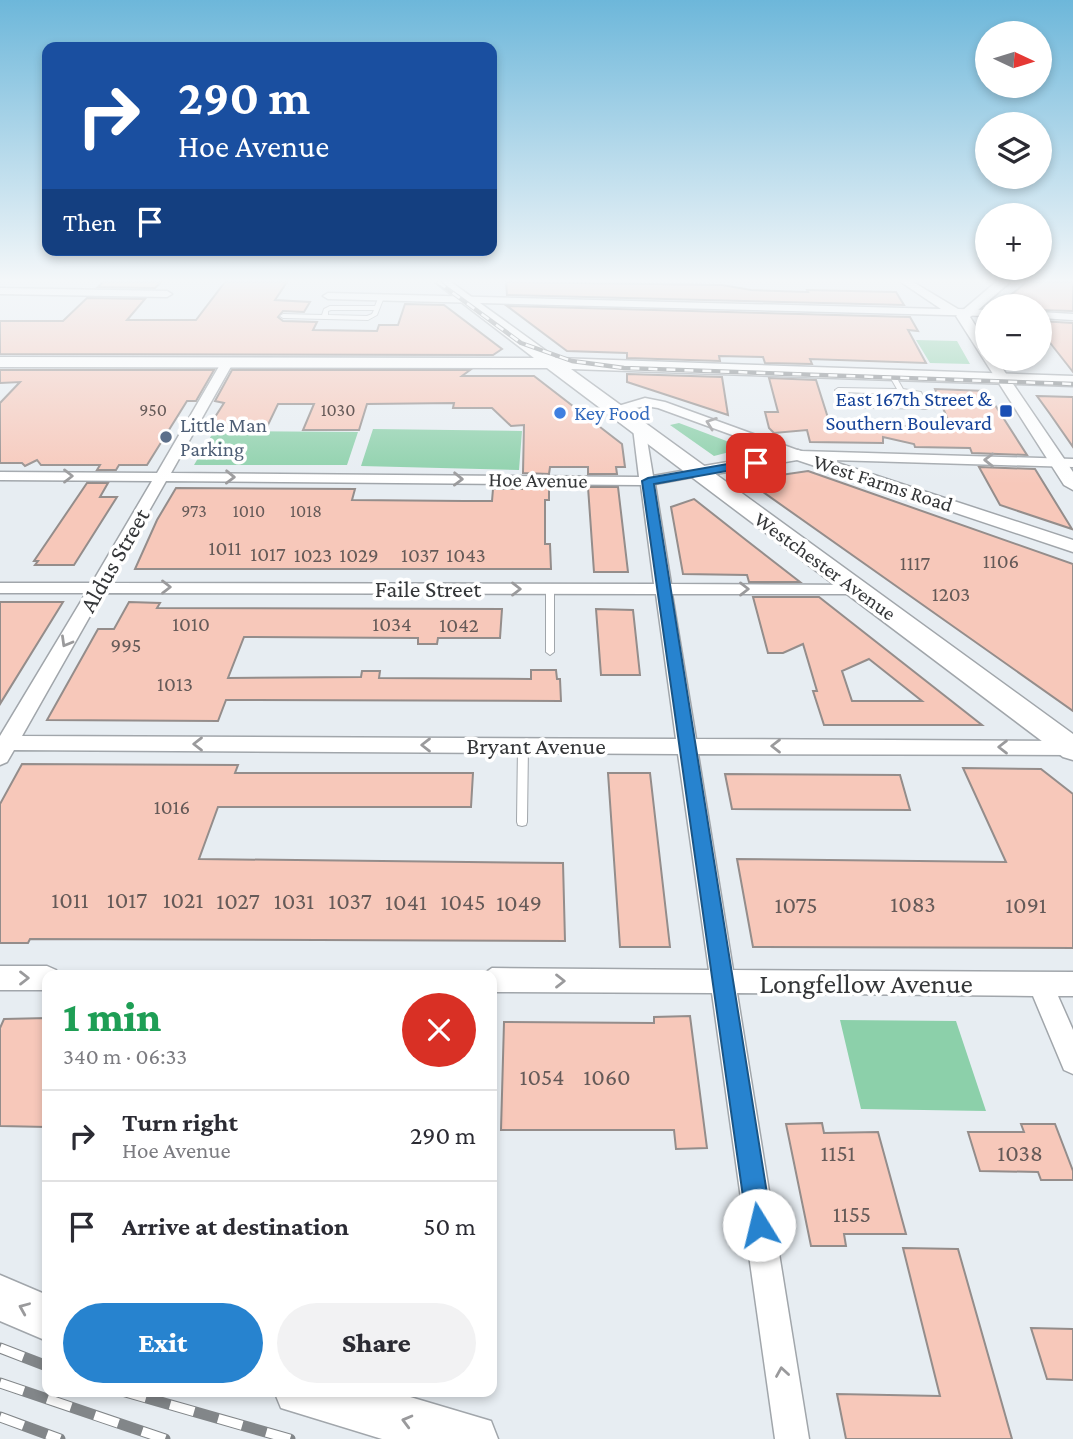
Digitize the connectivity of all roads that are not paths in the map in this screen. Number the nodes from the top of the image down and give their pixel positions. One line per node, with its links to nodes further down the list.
1 (533, 349): 4 (main road, Westchester Avenue)
2 (0, 362): 3 (main road)
3 (228, 363): 4 (main road); 16 (street, Aldus Street)
4 (552, 363): 6 (main road); 10 (main road, Westchester Avenue)
5 (997, 371): 7 (street)
6 (892, 374): 7 (main road); 9 (lane)
7 (1002, 378): 8 (main road); 13 (street)
8 (1073, 381)
9 (901, 391): 9 (lane)
10 (614, 409): 11 (main road, Westchester Avenue); 12 (street, West Farms Road, one-way to 10)
11 (639, 428): 14 (main road, Westchester Avenue); 17 (street)
12 (798, 455): 13 (street, Hoe Avenue, one-way to 12); 14 (street, Hoe Avenue); 19 (street, West Farms Road)
13 (1065, 462): 18 (street)
14 (698, 472): 17 (street, Hoe Avenue); 24 (main road, Westchester Avenue)
15 (0, 476): 16 (street, Hoe Avenue, one-way to 16)
16 (162, 477): 17 (street, Hoe Avenue, one-way to 17); 20 (street, Aldus Street)
17 (648, 481): 23 (street)
18 (1073, 485)
19 (1073, 546)
20 (98, 587): 21 (street, Faile Street); 22 (street, Faile Street, one-way to 22); 28 (street, Aldus Street, one-way to 28)
21 (0, 588)
22 (550, 589): 23 (street, Faile Street); 25 (lane)
23 (662, 589): 24 (street, Faile Street, one-way to 24); 27 (street)
24 (856, 589): 29 (main road, Westchester Avenue)
25 (550, 652)
26 (523, 746): 27 (street, Bryant Avenue); 28 (street, Bryant Avenue, one-way to 28); 30 (lane)
27 (686, 746): 29 (street, Bryant Avenue, one-way to 27); 34 (street)
28 (3, 748)
29 (1073, 748)
30 (522, 822)
31 (0, 978): 32 (street, one-way to 32)
32 (42, 978)
33 (497, 980): 34 (street, Longfellow Avenue, one-way to 34)
34 (722, 982): 35 (street, Longfellow Avenue); 42 (street, one-way to 34)
35 (1041, 984): 36 (street, Longfellow Avenue); 37 (street)
36 (1073, 984)
37 (1073, 1061)
38 (0, 1298): 39 (main road, one-way to 38)
39 (42, 1316)
40 (320, 1397): 41 (main road, one-way to 40)
41 (473, 1439)
42 (792, 1439)

